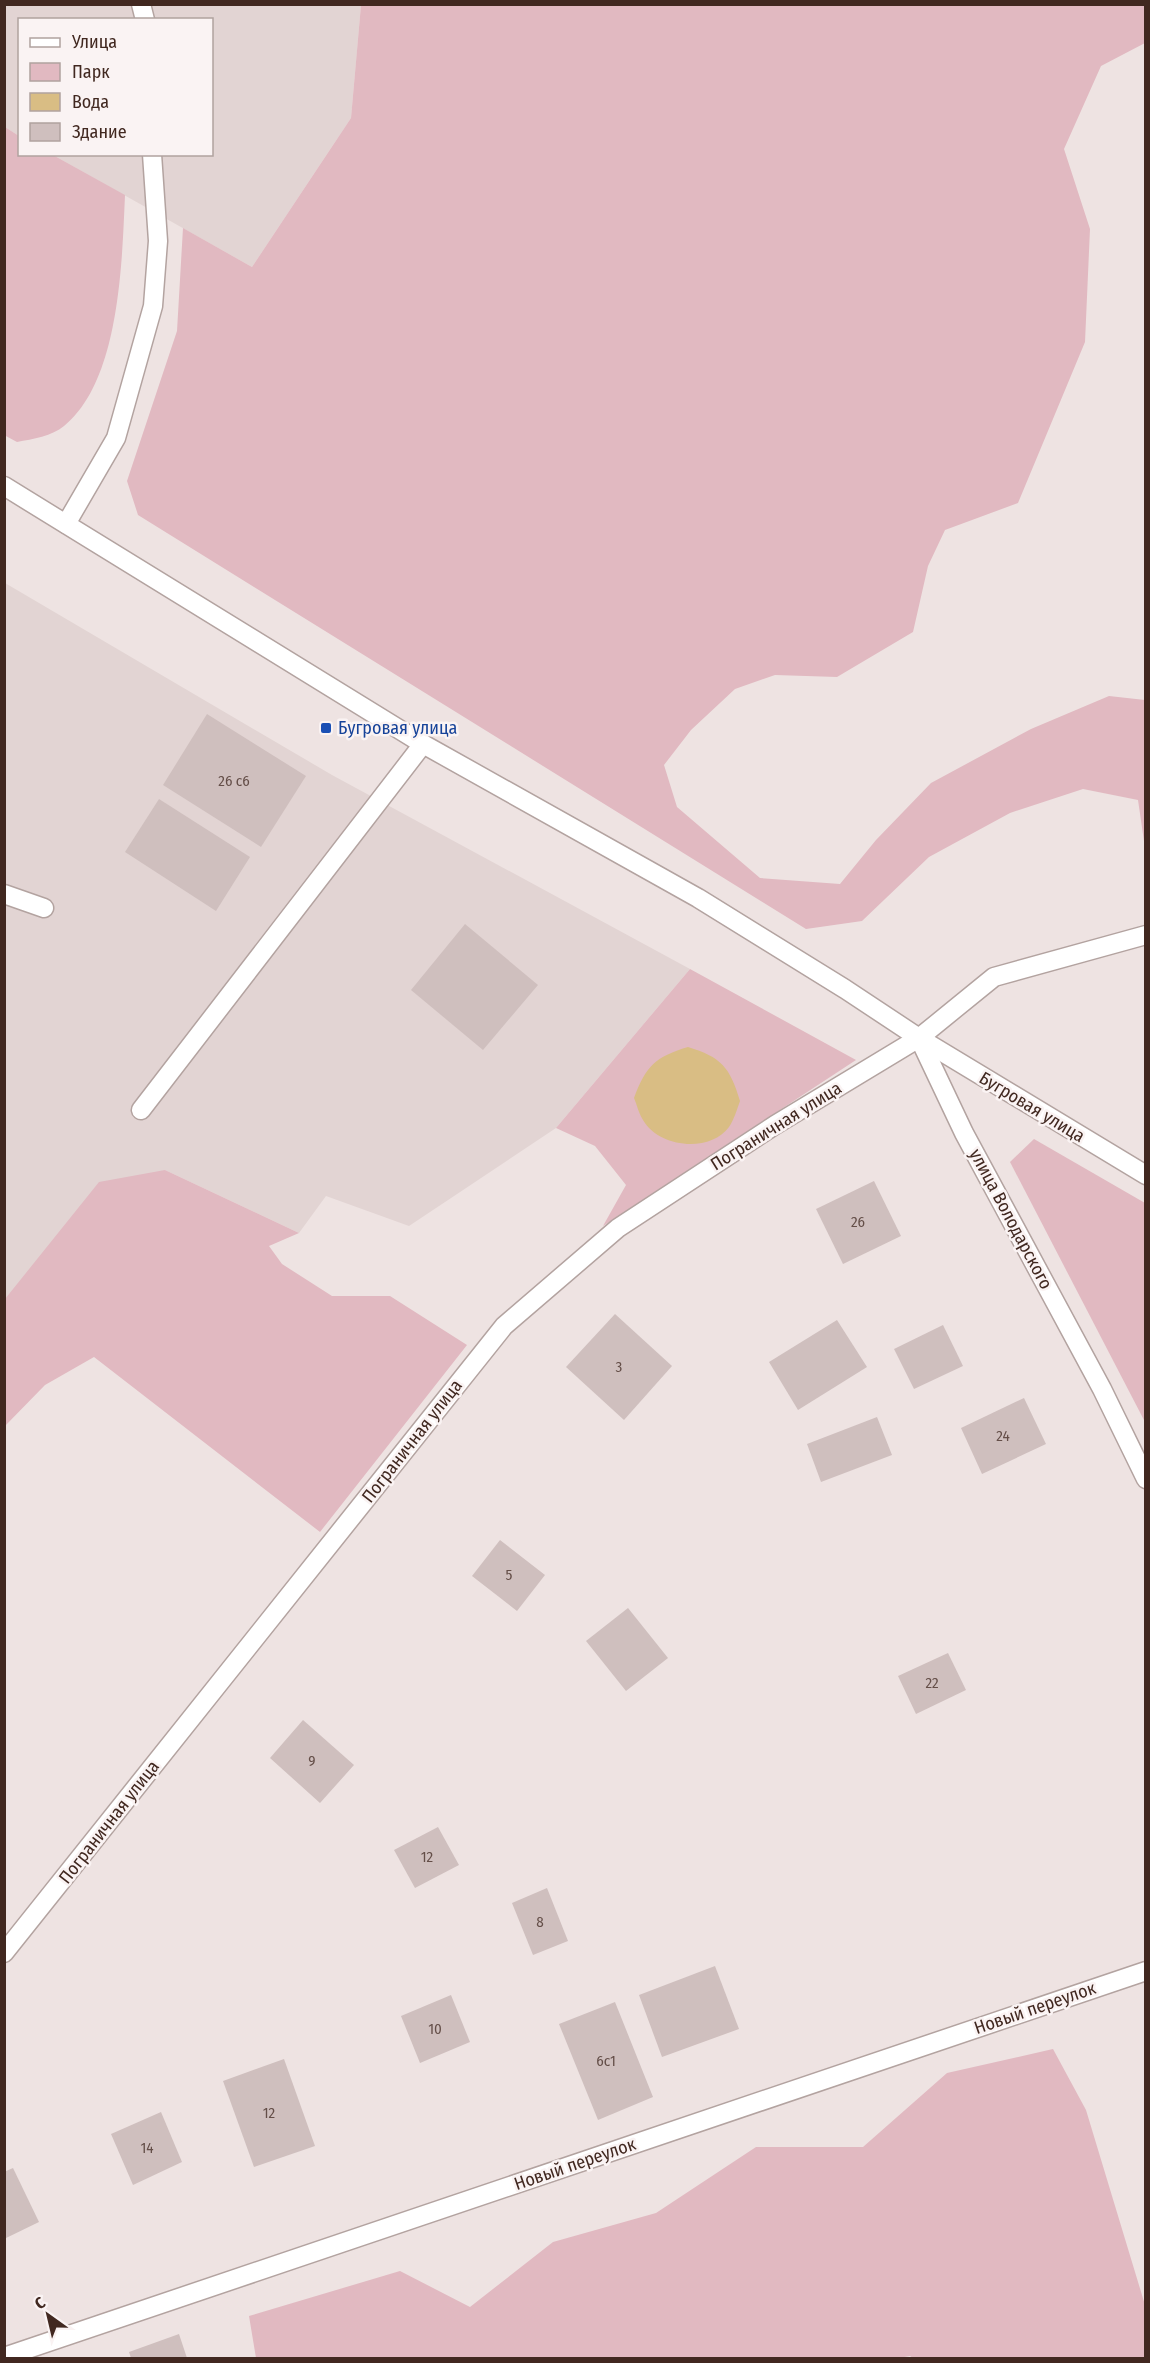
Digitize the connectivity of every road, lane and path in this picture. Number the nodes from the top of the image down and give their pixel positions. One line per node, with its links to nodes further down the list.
1 (152, 156): 3 (street)
2 (4, 486): 3 (street)
3 (66, 524): 4 (street)
4 (423, 744): 8 (street); 9 (street)
5 (4, 894): 6 (street)
6 (44, 908)
7 (1146, 935): 8 (street, Пограничная улица)
8 (919, 1038): 10 (street, Бугровая улица); 11 (street, улица Володарского); 12 (street, Пограничная улица)
9 (141, 1110)
10 (1146, 1175)
11 (1146, 1479)
12 (4, 1953)
13 (1146, 1971): 14 (street, Новый переулок)
14 (4, 2357)

